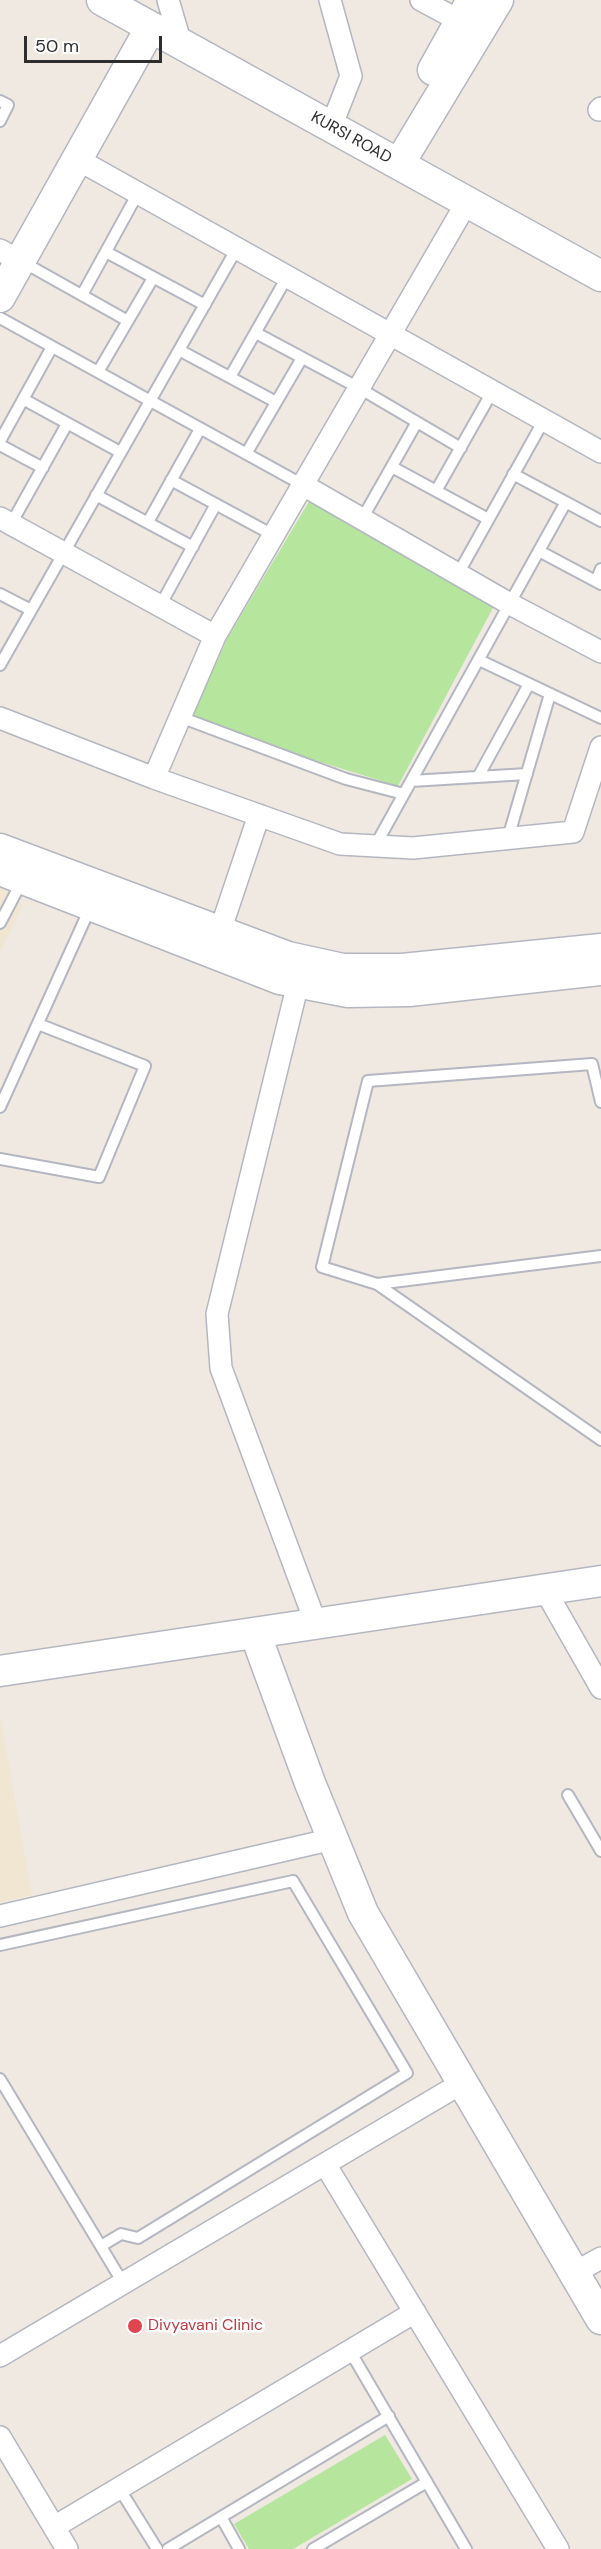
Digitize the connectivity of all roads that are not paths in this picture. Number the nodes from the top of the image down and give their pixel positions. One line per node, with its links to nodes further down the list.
1 (102, 0): 7 (street, KURSI ROAD)
2 (168, 0): 8 (street)
3 (330, 0): 11 (street)
4 (421, 0): 6 (street)
5 (498, 0): 13 (street)
6 (466, 11): 13 (street)
7 (151, 27): 8 (street, KURSI ROAD); 12 (street)
8 (181, 44): 11 (street, KURSI ROAD)
9 (0, 101): 10 (lane)
10 (0, 121)
11 (332, 127): 13 (street, KURSI ROAD)
12 (77, 159): 14 (street); 18 (street)
13 (392, 160): 15 (street, KURSI ROAD)
14 (138, 194): 16 (street); 17 (lane)
15 (467, 202): 19 (street, KURSI ROAD); 28 (street)
16 (237, 248): 20 (street); 24 (lane)
17 (106, 252): 21 (lane); 22 (lane)
18 (10, 256): 22 (lane); 23 (street)
19 (601, 276)
20 (287, 277): 27 (lane); 28 (street)
21 (153, 278): 24 (lane); 26 (lane)
22 (82, 295): 26 (lane)
23 (0, 297)
24 (205, 305): 30 (lane)
25 (0, 318): 29 (lane)
26 (128, 321): 32 (lane)
27 (256, 333): 31 (lane); 33 (lane)
28 (390, 334): 34 (street); 35 (street)
29 (52, 347): 32 (lane); 36 (lane)
30 (179, 350): 33 (lane); 37 (lane)
31 (302, 358): 34 (lane); 38 (lane)
32 (98, 372): 37 (lane)
33 (230, 377): 38 (lane)
34 (359, 388): 40 (lane); 52 (street)
35 (492, 392): 39 (street); 44 (lane)
36 (23, 399): 41 (lane); 43 (lane)
37 (150, 401): 42 (lane); 45 (lane)
38 (276, 402): 47 (lane)
39 (544, 420): 46 (street); 50 (lane)
40 (417, 422): 44 (lane); 48 (lane)
41 (67, 424): 45 (lane); 49 (lane)
42 (200, 429): 47 (lane); 51 (lane)
43 (0, 443): 49 (lane)
44 (461, 448): 53 (lane)
45 (120, 452): 54 (lane)
46 (601, 452)
47 (246, 454): 52 (lane)
48 (392, 467): 53 (lane); 57 (lane)
49 (43, 468): 59 (lane)
50 (513, 474): 55 (lane); 58 (lane)
51 (171, 480): 56 (lane); 61 (lane)
52 (303, 485): 57 (street); 62 (street)
53 (436, 491): 58 (lane)
54 (96, 495): 61 (lane); 65 (lane)
55 (566, 502): 60 (lane); 64 (lane)
56 (216, 504): 62 (lane); 63 (lane)
57 (362, 519): 67 (street)
58 (488, 519): 67 (lane)
59 (6, 521): 65 (street)
60 (601, 521)
61 (148, 522): 63 (lane)
62 (273, 535): 73 (street)
63 (193, 547): 71 (lane)
64 (539, 551): 68 (lane); 70 (lane)
65 (63, 553): 71 (street); 72 (lane)
66 (601, 568): 68 (lane)
67 (458, 574): 70 (street)
68 (598, 583)
69 (0, 594): 72 (lane)
70 (510, 604): 74 (street); 75 (lane)
71 (160, 606): 73 (street)
72 (31, 610): 76 (lane)
73 (215, 636): 79 (street)
74 (601, 652)
75 (478, 660): 77 (lane); 86 (lane)
76 (0, 665)
77 (529, 684): 78 (lane); 84 (lane)
78 (550, 694): 81 (lane); 83 (lane)
79 (180, 717): 85 (street); 87 (lane)
80 (0, 718): 85 (street)
81 (601, 718)
82 (601, 747): 89 (street)
83 (527, 774): 84 (lane); 89 (lane)
84 (478, 777): 86 (lane)
85 (154, 778): 88 (street)
86 (411, 781): 87 (lane)
87 (404, 794): 90 (lane)
88 (259, 815): 90 (street); 95 (street)
89 (508, 838): 90 (street)
90 (375, 846)
91 (0, 849): 95 (street)
92 (11, 875): 93 (street); 94 (lane)
93 (91, 906): 95 (street); 99 (lane)
94 (0, 923)
95 (216, 942): 98 (street)
96 (601, 949): 98 (street)
97 (601, 970): 98 (street)
98 (301, 971): 108 (street)
99 (38, 1024): 101 (lane); 102 (lane)
100 (601, 1102): 104 (lane)
101 (0, 1107)
102 (0, 1159)
103 (601, 1256): 104 (lane)
104 (377, 1284): 105 (lane)
105 (601, 1440)
106 (601, 1581): 107 (street)
107 (545, 1590): 108 (street); 111 (street)
108 (316, 1624): 109 (street)
109 (255, 1633): 110 (street); 113 (street)
110 (0, 1671)
111 (601, 1688)
112 (568, 1795): 114 (lane)
113 (333, 1839): 115 (street); 118 (street)
114 (600, 1845)
115 (0, 1916)
116 (0, 1945): 120 (lane)
117 (0, 2079): 120 (lane)
118 (462, 2083): 119 (street); 122 (street)
119 (325, 2164): 123 (street); 124 (street)
120 (101, 2246): 123 (lane)
121 (601, 2258): 122 (street)
122 (574, 2273): 125 (street)
123 (123, 2283): 127 (street)
124 (415, 2312): 126 (street); 140 (street)
125 (601, 2319)
126 (350, 2351): 128 (lane); 131 (street)
127 (0, 2356)
128 (389, 2416): 130 (lane); 132 (lane)
129 (0, 2437): 133 (street)
130 (427, 2482): 138 (lane); 139 (lane)
131 (119, 2488): 133 (street); 135 (lane)
132 (221, 2517): 136 (lane); 137 (lane)
133 (54, 2527): 134 (street)
134 (67, 2549)
135 (157, 2549)
136 (168, 2549)
137 (239, 2549)
138 (313, 2549)
139 (466, 2549)
140 (558, 2549)

